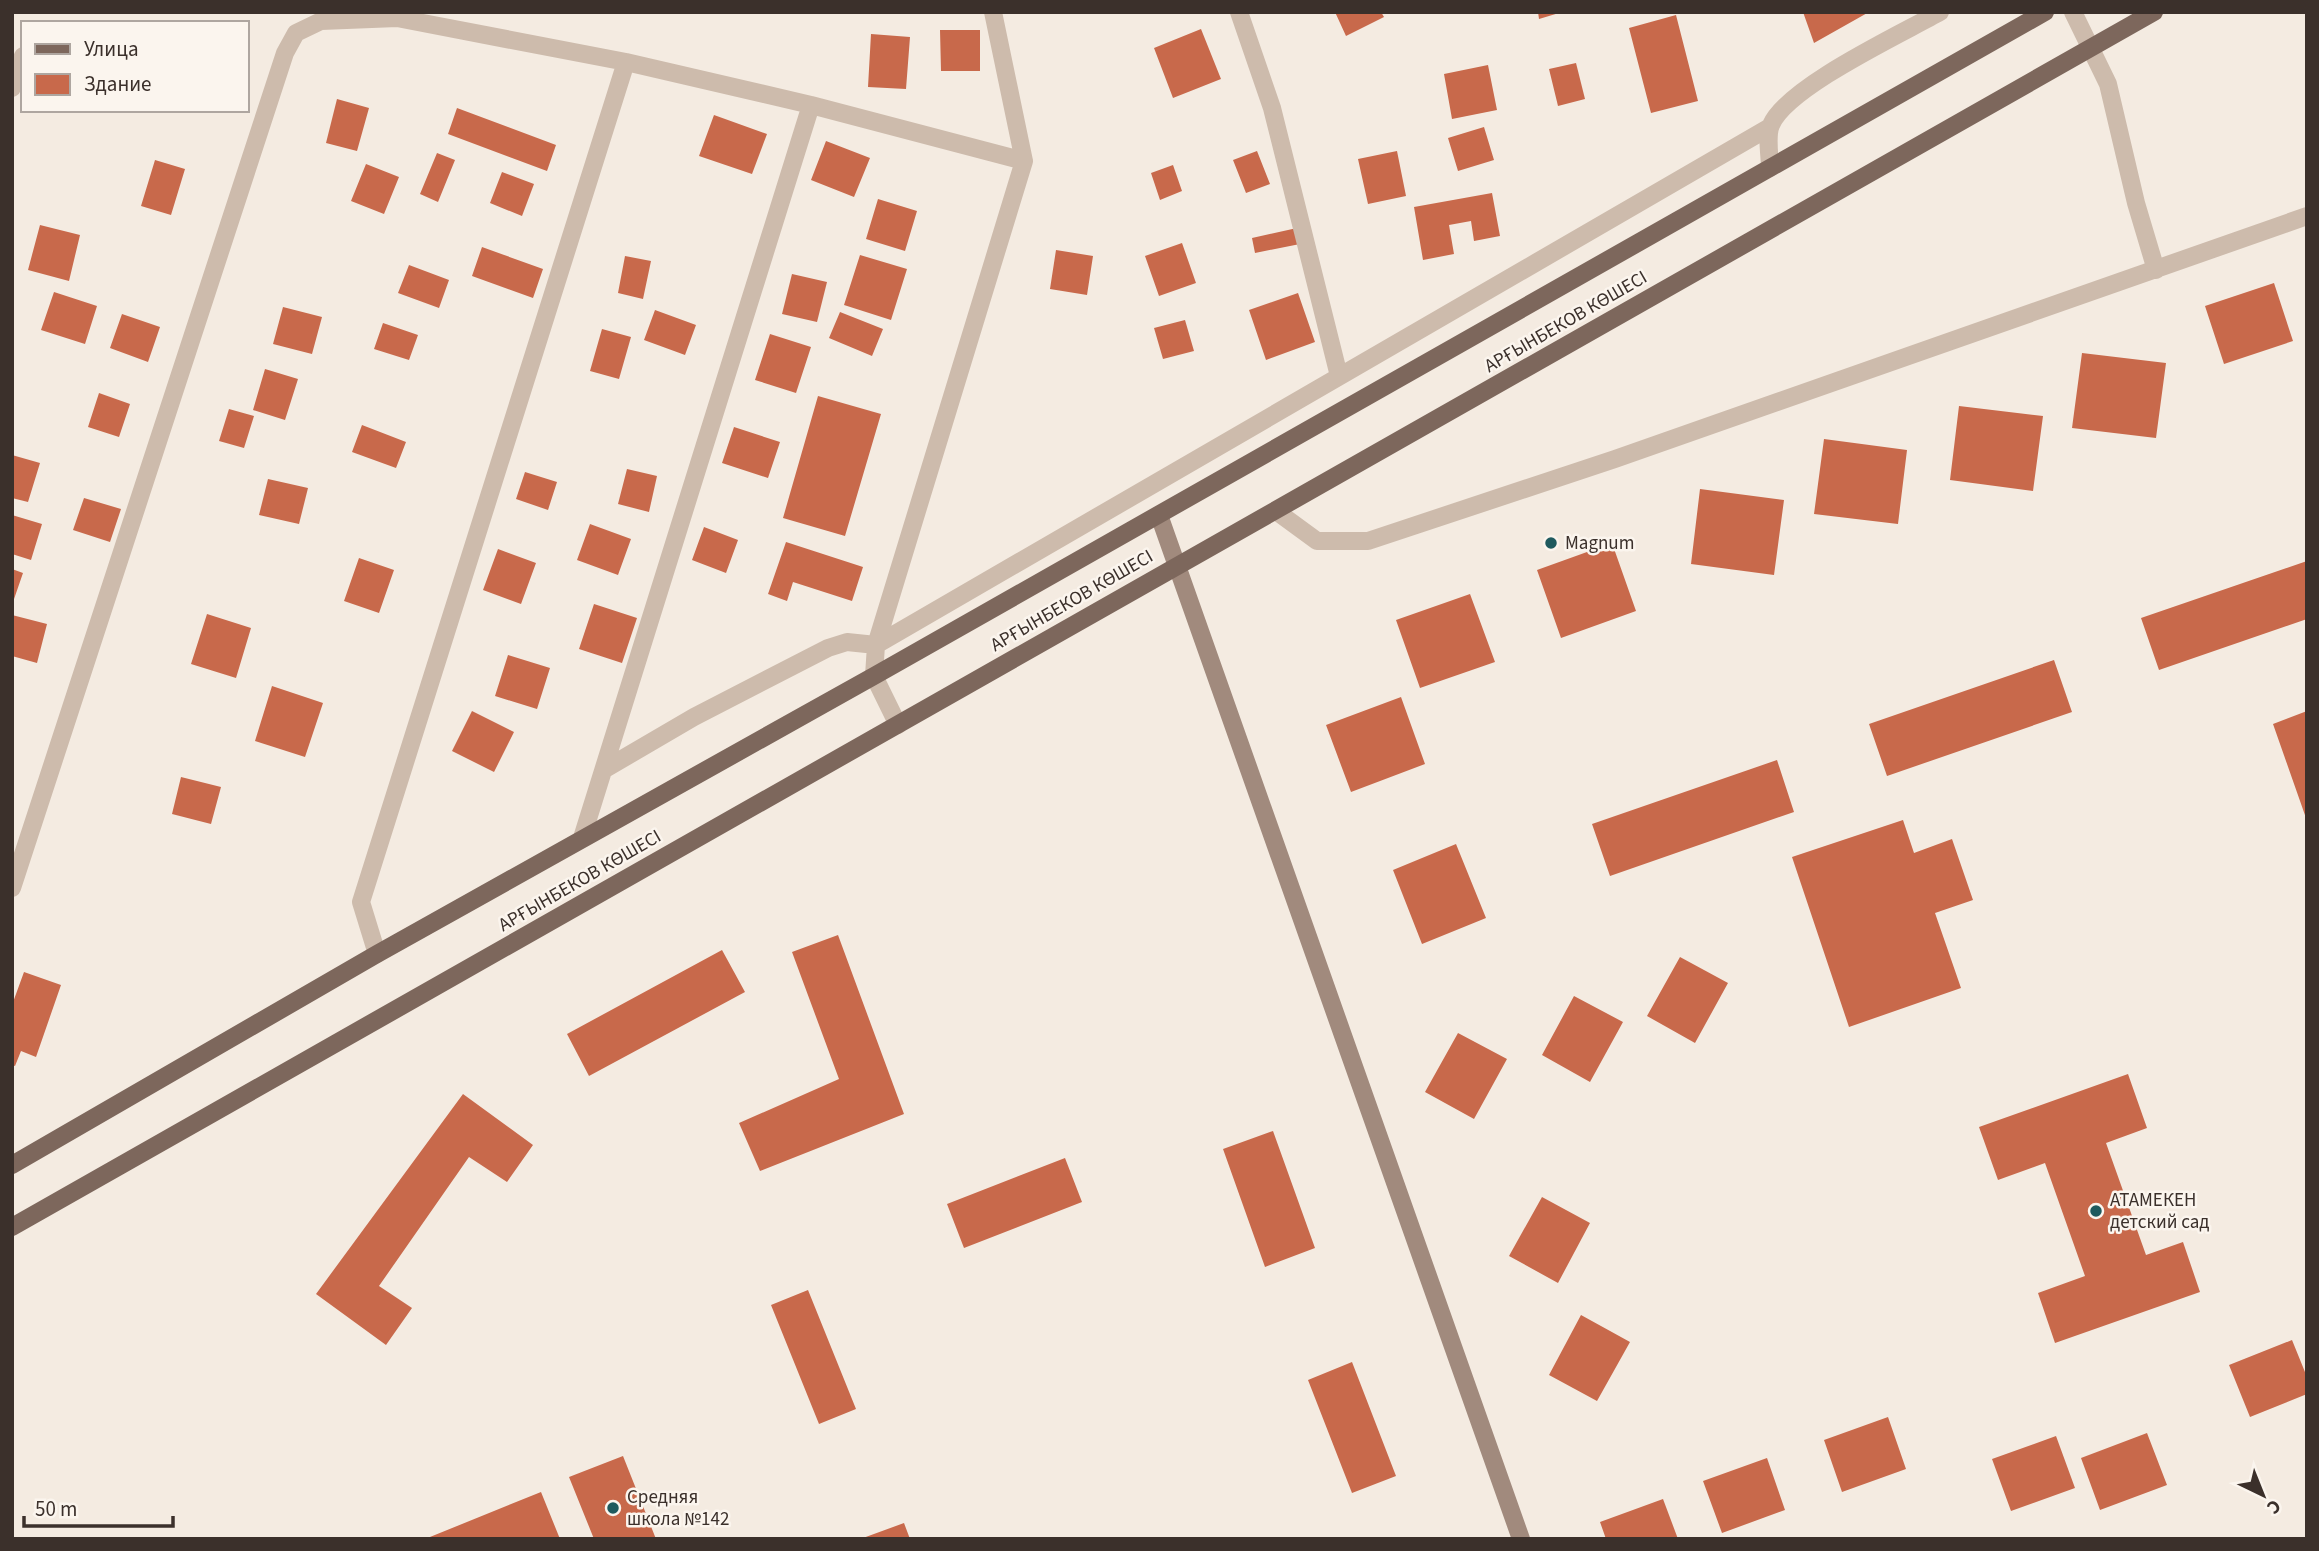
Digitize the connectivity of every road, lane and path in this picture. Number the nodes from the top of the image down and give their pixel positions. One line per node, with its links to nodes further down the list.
1 (993, 12): 13 (street)
2 (1239, 12): 17 (street)
3 (1940, 12): 12 (street)
4 (2045, 12): 14 (main road, АРҒЫНБЕКОВ КӨШЕСІ)
5 (2073, 12): 7 (street)
6 (2154, 12): 7 (main road, АРҒЫНБЕКОВ КӨШЕСІ)
7 (2090, 48): 16 (street); 18 (main road, АРҒЫНБЕКОВ КӨШЕСІ)
8 (21, 62): 10 (street)
9 (626, 62): 11 (street); 26 (street); 27 (street)
10 (12, 88)
11 (811, 105): 13 (street); 24 (street)
12 (1770, 127): 14 (street); 17 (street)
13 (1024, 161): 21 (street)
14 (1770, 168): 19 (main road, АРҒЫНБЕКОВ КӨШЕСІ)
15 (2307, 216): 16 (street)
16 (2156, 270): 18 (street)
17 (1339, 376): 21 (street)
18 (1276, 511): 20 (main road, АРҒЫНБЕКОВ КӨШЕСІ)
19 (1159, 514): 20 (street); 22 (main road, АРҒЫНБЕКОВ КӨШЕСІ)
20 (1177, 565): 23 (main road, АРҒЫНБЕКОВ КӨШЕСІ); 30 (street)
21 (876, 645): 22 (street); 24 (street)
22 (874, 676): 23 (street); 25 (main road, АРҒЫНБЕКОВ КӨШЕСІ)
23 (898, 725): 29 (main road, АРҒЫНБЕКОВ КӨШЕСІ)
24 (605, 769): 25 (street)
25 (582, 838): 27 (main road, АРҒЫНБЕКОВ КӨШЕСІ)
26 (12, 888)
27 (377, 954): 28 (main road, АРҒЫНБЕКОВ КӨШЕСІ)
28 (12, 1165)
29 (12, 1227)
30 (1521, 1539)

